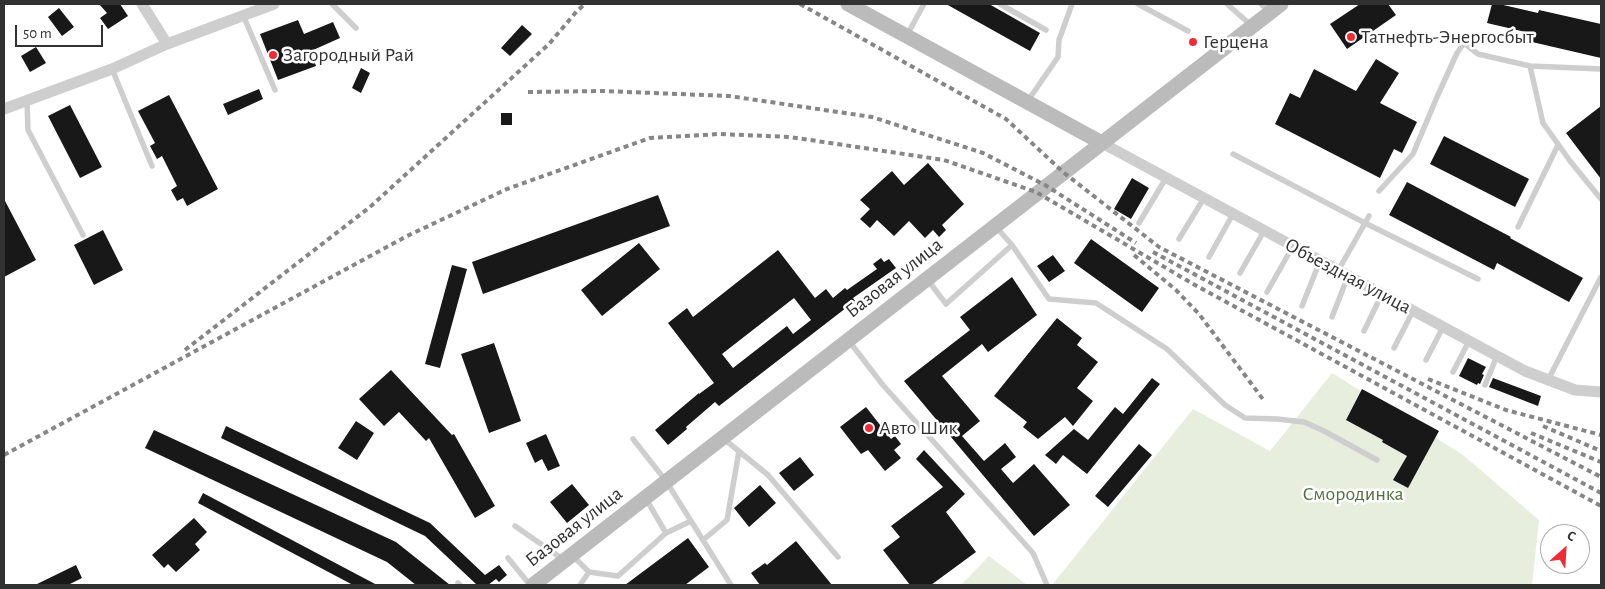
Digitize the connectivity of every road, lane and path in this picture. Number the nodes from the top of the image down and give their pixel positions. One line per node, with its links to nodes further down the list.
1 (142, 4): 17 (street)
2 (274, 4): 11 (street)
3 (332, 4): 13 (lane)
4 (848, 4): 16 (main road)
5 (924, 4): 16 (lane)
6 (1000, 4): 14 (lane)
7 (1072, 4): 23 (lane)
8 (1138, 4): 15 (lane)
9 (1227, 4): 12 (lane)
10 (1274, 5): 12 (main road, Базовая улица)
11 (243, 15): 17 (street); 21 (lane)
12 (1252, 26): 25 (main road, Базовая улица)
13 (356, 28)
14 (1046, 30)
15 (1188, 31)
16 (906, 36): 23 (main road)
17 (167, 44): 19 (street)
18 (1530, 66): 20 (lane); 26 (lane); 30 (lane)
19 (112, 69): 22 (street); 28 (lane)
20 (1601, 69)
21 (275, 90)
22 (27, 100): 24 (street); 40 (lane)
23 (1027, 102): 25 (main road)
24 (4, 108)
25 (1102, 143): 29 (street, Объездная улица); 37 (main road, Базовая улица)
26 (1558, 145): 32 (lane); 38 (lane)
27 (1233, 154): 36 (lane)
28 (152, 166)
29 (1166, 178): 31 (street, Объездная улица); 35 (lane)
30 (1379, 190)
31 (1204, 198): 33 (street, Объездная улица); 41 (lane)
32 (1601, 199)
33 (1234, 214): 39 (street, Объездная улица); 44 (lane)
34 (1369, 216): 36 (lane)
35 (1139, 223)
36 (1365, 223): 47 (lane); 50 (lane)
37 (994, 225): 42 (lane); 49 (main road, Базовая улица)
38 (1518, 227)
39 (1264, 231): 43 (street, Объездная улица); 46 (lane)
40 (82, 235)
41 (1179, 239)
42 (1012, 245): 49 (lane); 70 (lane)
43 (1293, 246): 45 (street, Объездная улица); 51 (lane)
44 (1209, 257)
45 (1320, 261): 47 (street, Объездная улица); 53 (lane)
46 (1240, 272)
47 (1343, 274): 52 (street, Объездная улица); 55 (lane)
48 (1601, 277): 64 (lane)
49 (926, 278): 58 (main road, Базовая улица)
50 (1478, 278)
51 (1267, 292)
52 (1382, 294): 54 (street, Объездная улица); 57 (lane)
53 (1302, 306)
54 (1414, 311): 56 (street, Объездная улица); 60 (lane)
55 (1332, 317)
56 (1443, 327): 59 (street, Объездная улица); 62 (lane)
57 (1364, 331)
58 (848, 339): 67 (main road, Базовая улица); 84 (lane)
59 (1468, 341): 61 (street, Объездная улица); 63 (lane)
60 (1394, 348)
61 (1497, 356): 64 (street, Объездная улица); 65 (lane)
62 (1426, 360)
63 (1453, 372)
64 (1548, 380): 66 (street, Объездная улица)
65 (1485, 385)
66 (1601, 392)
67 (722, 437): 69 (lane); 71 (main road, Базовая улица)
68 (633, 439): 71 (lane)
69 (739, 452): 76 (lane); 77 (lane)
70 (1377, 460)
71 (666, 481): 72 (main road, Базовая улица); 73 (lane)
72 (646, 497): 75 (lane); 79 (main road, Базовая улица)
73 (692, 521): 75 (lane); 76 (lane)
74 (515, 526): 79 (lane)
75 (666, 534): 80 (lane)
76 (703, 540): 83 (lane)
77 (838, 557)
78 (508, 558): 81 (lane)
79 (568, 558): 80 (lane); 81 (main road, Базовая улица)
80 (589, 572): 82 (lane)
81 (531, 585)
82 (580, 585)
83 (731, 585)
84 (1047, 585)

